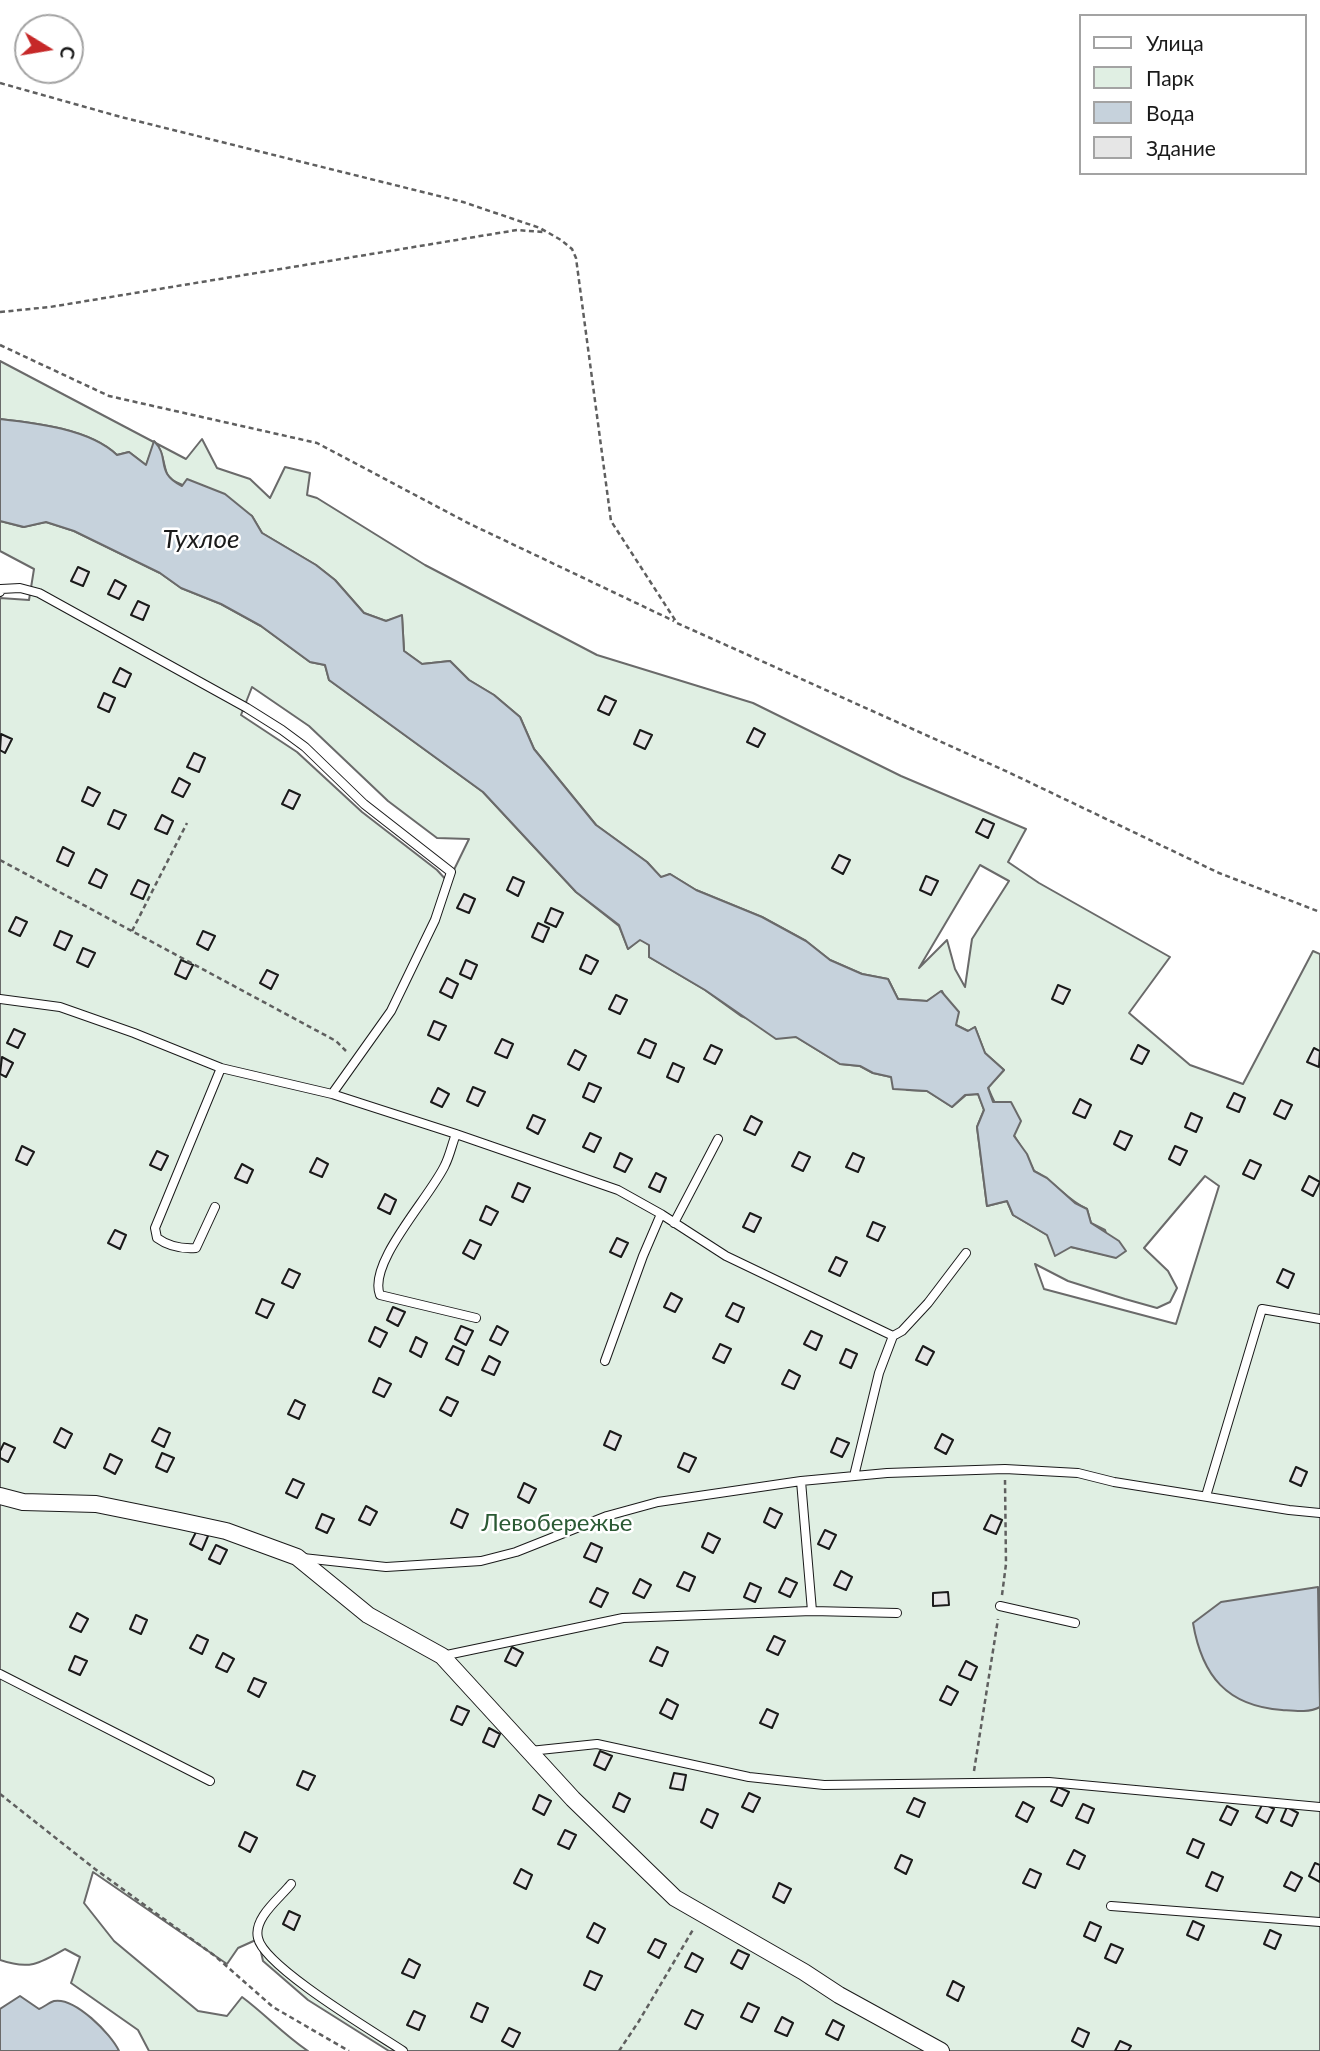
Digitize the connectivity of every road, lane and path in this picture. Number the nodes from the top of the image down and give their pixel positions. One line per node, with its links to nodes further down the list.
1 (0, 83): 2 (path)
2 (547, 232): 3 (path); 6 (path)
3 (0, 312)
4 (0, 345): 6 (path)
5 (0, 590): 12 (lane)
6 (677, 623): 9 (path)
7 (187, 823): 10 (path)
8 (0, 860): 10 (path)
9 (1320, 912)
10 (132, 931): 12 (path)
11 (0, 999): 13 (lane)
12 (356, 1061): 14 (lane)
13 (221, 1068): 14 (lane); 17 (lane)
14 (332, 1094): 15 (lane)
15 (456, 1134): 18 (lane); 21 (lane)
16 (718, 1139): 19 (lane)
17 (215, 1207)
18 (661, 1214): 19 (lane); 24 (lane)
19 (674, 1223): 23 (lane)
20 (966, 1253): 23 (lane)
21 (476, 1318)
22 (1320, 1319): 29 (lane)
23 (893, 1336): 26 (lane)
24 (605, 1361)
25 (1005, 1469): 26 (lane); 29 (lane); 32 (path)
26 (854, 1476): 27 (lane)
27 (801, 1481): 31 (lane); 33 (lane)
28 (0, 1496): 31 (street)
29 (1206, 1496): 30 (lane)
30 (1320, 1513)
31 (297, 1557): 36 (street)
32 (1000, 1606): 35 (lane); 40 (path)
33 (812, 1611): 34 (lane); 36 (lane)
34 (897, 1613)
35 (1075, 1623)
36 (442, 1656): 38 (street)
37 (0, 1674): 39 (lane)
38 (529, 1751): 40 (lane); 45 (street)
39 (210, 1781)
40 (972, 1784): 42 (lane)
41 (0, 1794): 47 (path)
42 (1320, 1807)
43 (291, 1884): 48 (lane)
44 (1111, 1906): 46 (lane)
45 (701, 1915): 49 (path); 50 (street)
46 (1320, 1923)
47 (349, 2051)
48 (403, 2051)
49 (619, 2051)
50 (941, 2051)

